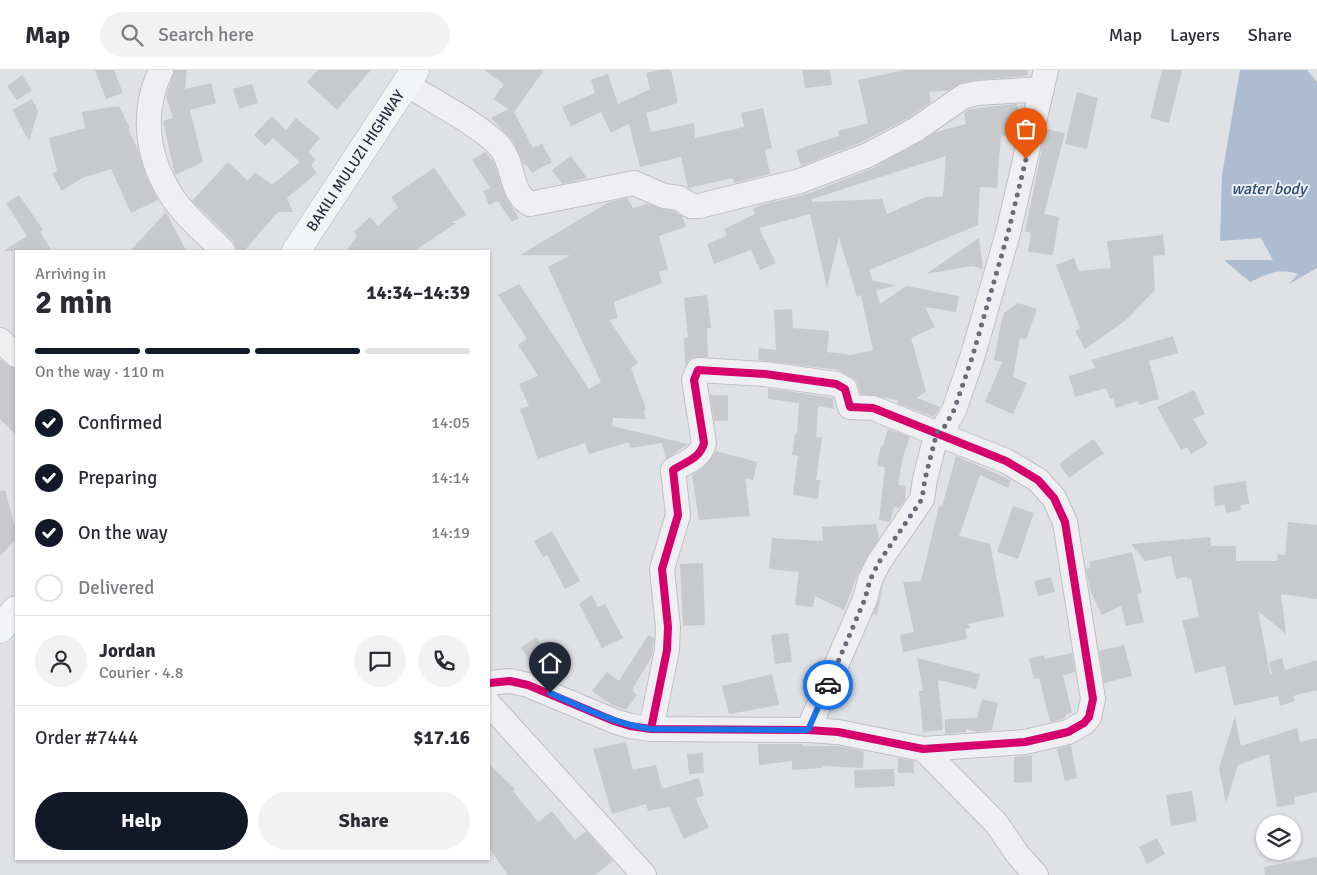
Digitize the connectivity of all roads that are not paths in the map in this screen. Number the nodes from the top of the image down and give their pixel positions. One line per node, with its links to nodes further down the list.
1 (161, 70): 4 (street)
2 (410, 77): 3 (street); 5 (highway, BAKILI MULUZI HIGHWAY)
3 (1044, 79): 8 (street)
4 (222, 250)
5 (297, 250)
6 (0, 340): 7 (street)
7 (15, 354)
8 (937, 432): 13 (street); 14 (street); 15 (street)
9 (15, 611): 10 (highway)
10 (0, 629)
11 (490, 683): 13 (street)
12 (490, 705): 16 (street)
13 (651, 729): 14 (street)
14 (808, 730): 15 (street)
15 (923, 749): 17 (street)
16 (644, 875)
17 (1036, 875)

